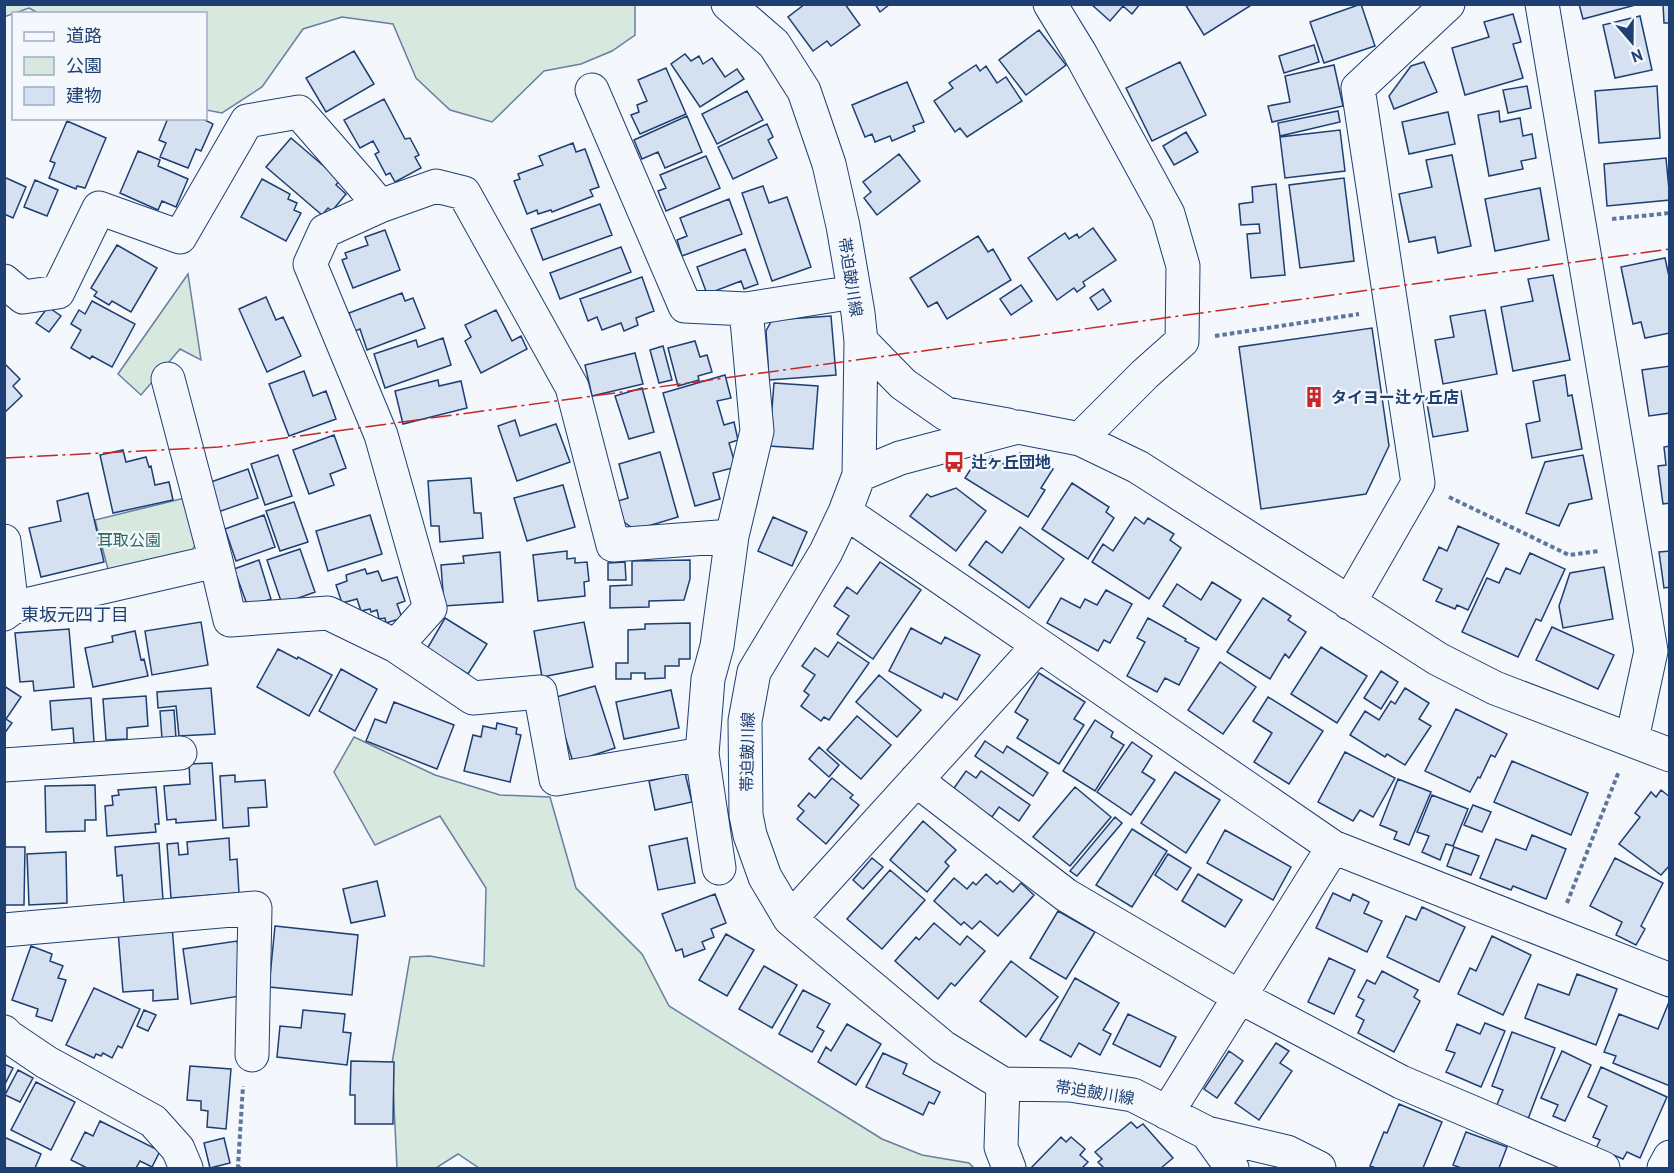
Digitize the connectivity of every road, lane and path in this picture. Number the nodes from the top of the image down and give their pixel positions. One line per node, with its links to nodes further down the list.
1 (728, 4): 10 (street, 帯迫皷川線)
2 (1050, 4): 14 (street)
3 (1448, 4): 12 (street)
4 (1542, 4): 8 (street)
5 (592, 90): 11 (street)
6 (380, 206): 9 (street); 21 (street); 27 (street)
7 (1670, 213): 8 (path)
8 (1579, 223): 23 (street)
9 (4, 281)
10 (854, 292): 11 (street); 13 (street, 帯迫皷川線)
11 (746, 309): 21 (street)
12 (1391, 309): 14 (path); 19 (street)
13 (861, 340): 16 (street); 18 (street, 帯迫皷川線)
14 (1182, 341): 17 (street)
15 (168, 379): 24 (street)
16 (1018, 427): 17 (street); 18 (street)
17 (1080, 439): 25 (street)
18 (859, 475): 20 (street, 帯迫皷川線)
19 (1418, 483): 23 (path); 25 (street)
20 (845, 512): 28 (street); 37 (street, 帯迫皷川線)
21 (732, 536): 31 (street)
22 (4, 541): 26 (street)
23 (1633, 546): 29 (street)
24 (216, 561): 26 (street); 27 (street)
25 (1349, 603): 29 (street)
26 (8, 611)
27 (396, 646): 31 (street)
28 (1038, 646): 34 (street); 35 (street)
29 (1632, 739): 32 (street); 39 (path)
30 (180, 753): 33 (street)
31 (702, 754): 36 (street)
32 (1670, 755)
33 (4, 765)
34 (916, 780): 37 (street); 41 (street)
35 (1332, 847): 39 (street); 41 (street)
36 (719, 868)
37 (790, 919): 44 (street, 帯迫皷川線)
38 (4, 930): 43 (street)
39 (1555, 934): 40 (street)
40 (1670, 980)
41 (1238, 996): 45 (street); 53 (street)
42 (4, 1032): 48 (street)
43 (252, 1055): 49 (path)
44 (1003, 1084): 45 (street, 帯迫皷川線); 50 (street)
45 (1167, 1113): 46 (street, 帯迫皷川線)
46 (1207, 1133): 51 (street, 帯迫皷川線); 52 (street)
47 (1670, 1157): 54 (street)
48 (186, 1168)
49 (240, 1168)
50 (1009, 1168)
51 (1232, 1168)
52 (1319, 1168)
53 (1603, 1168)
54 (1664, 1168)

